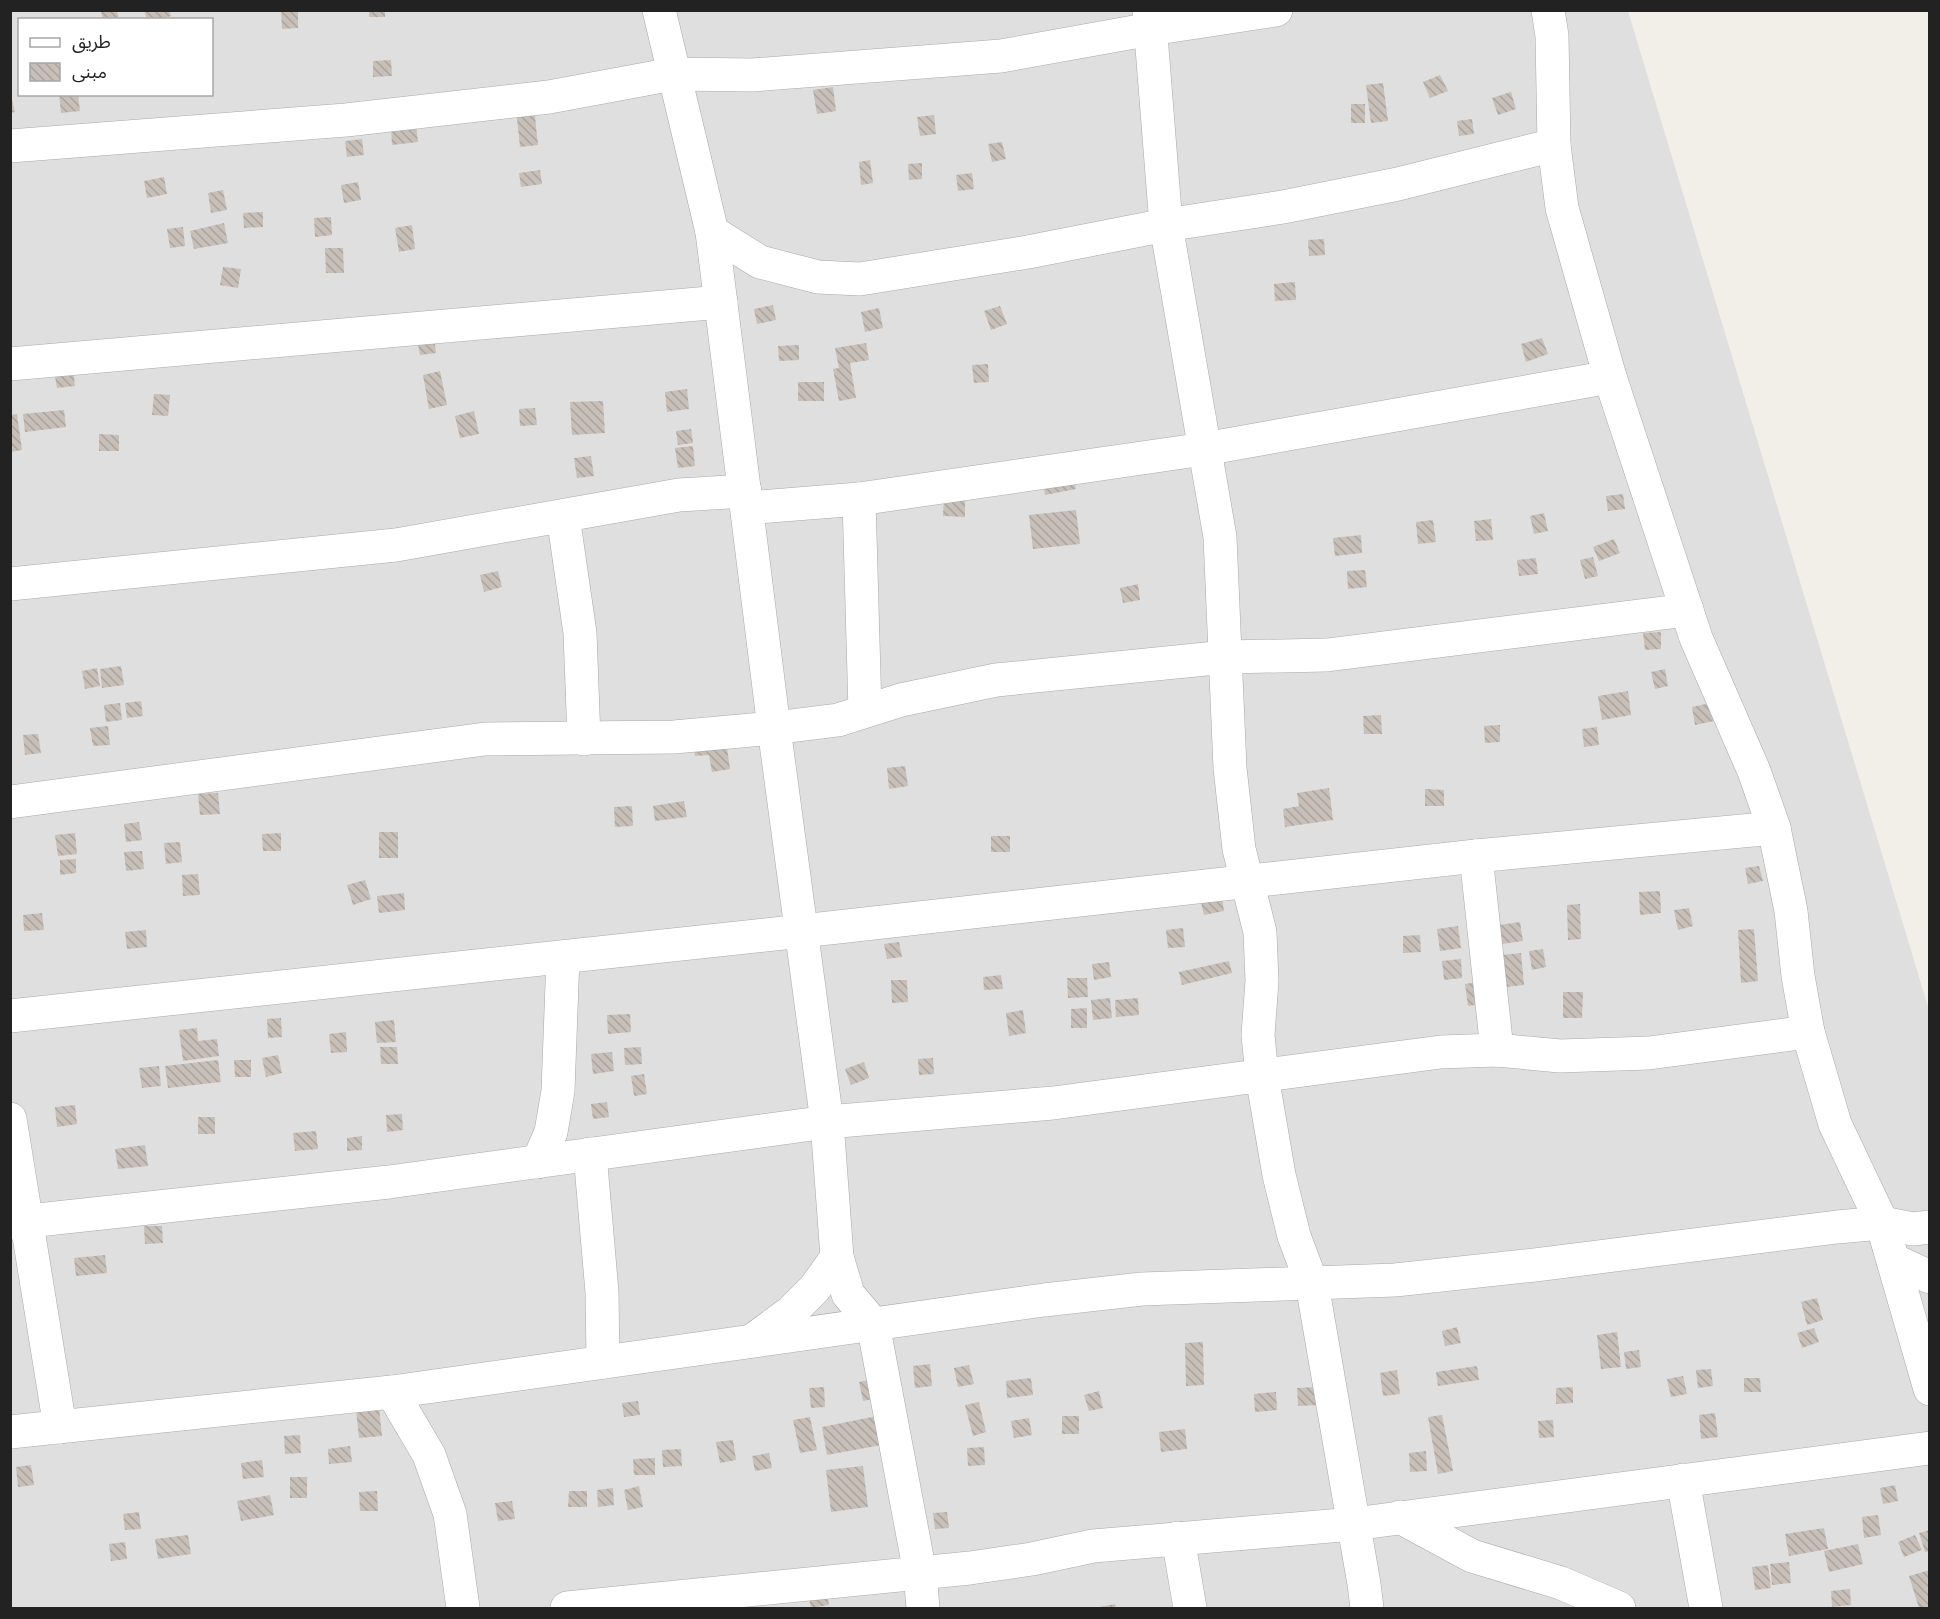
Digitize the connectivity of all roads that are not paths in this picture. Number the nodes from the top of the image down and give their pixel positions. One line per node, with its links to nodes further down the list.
1 (659, 10): 5 (street)
2 (1276, 10): 4 (street)
3 (1548, 10): 6 (street)
4 (1150, 20): 5 (street); 8 (street)
5 (673, 74): 7 (street); 9 (street)
6 (1554, 145): 8 (street); 12 (street)
7 (10, 146)
8 (1166, 225): 9 (street); 13 (street)
9 (712, 232): 10 (street)
10 (721, 302): 11 (street); 14 (street)
11 (10, 364)
12 (1610, 376): 13 (street); 18 (street)
13 (1203, 449): 15 (street); 19 (street)
14 (746, 499): 15 (street); 16 (street); 21 (street)
15 (860, 499): 20 (street)
16 (563, 516): 17 (street); 22 (street)
17 (10, 584)
18 (1687, 610): 19 (street); 24 (street)
19 (1226, 657): 20 (street); 26 (street)
20 (865, 711): 21 (street)
21 (774, 728): 22 (street); 27 (street)
22 (584, 739): 23 (street)
23 (10, 802)
24 (1774, 828): 25 (street); 30 (street)
25 (1476, 855): 26 (street); 31 (street)
26 (1248, 880): 27 (street); 32 (street)
27 (802, 932): 28 (street); 34 (street)
28 (563, 957): 29 (street); 36 (street)
29 (10, 1016)
30 (1808, 1032): 31 (street); 38 (street)
31 (1497, 1050): 32 (street)
32 (1262, 1076): 34 (street); 43 (street)
33 (10, 1119): 37 (street)
34 (827, 1122): 35 (street); 40 (street)
35 (591, 1154): 36 (street); 46 (street)
36 (538, 1162): 37 (street)
37 (18, 1222): 49 (street)
38 (1882, 1223): 39 (street); 41 (street); 43 (street)
39 (1929, 1227)
40 (837, 1257): 44 (street); 45 (street)
41 (1893, 1260): 42 (street); 47 (street)
42 (1929, 1277)
43 (1312, 1284): 44 (street); 54 (street)
44 (873, 1324): 45 (street); 56 (street)
45 (752, 1341): 46 (street)
46 (603, 1362): 48 (street)
47 (1929, 1389)
48 (392, 1392): 49 (street); 57 (street)
49 (60, 1427): 50 (street)
50 (10, 1432)
51 (1929, 1448): 52 (street)
52 (1683, 1480): 53 (street); 63 (street)
53 (1400, 1517): 54 (street); 62 (street)
54 (1354, 1524): 55 (street); 61 (street)
55 (1179, 1538): 56 (street); 60 (street)
56 (920, 1573): 58 (street); 59 (street)
57 (463, 1608)
58 (567, 1608)
59 (923, 1608)
60 (1190, 1608)
61 (1367, 1608)
62 (1618, 1608)
63 (1706, 1608)

